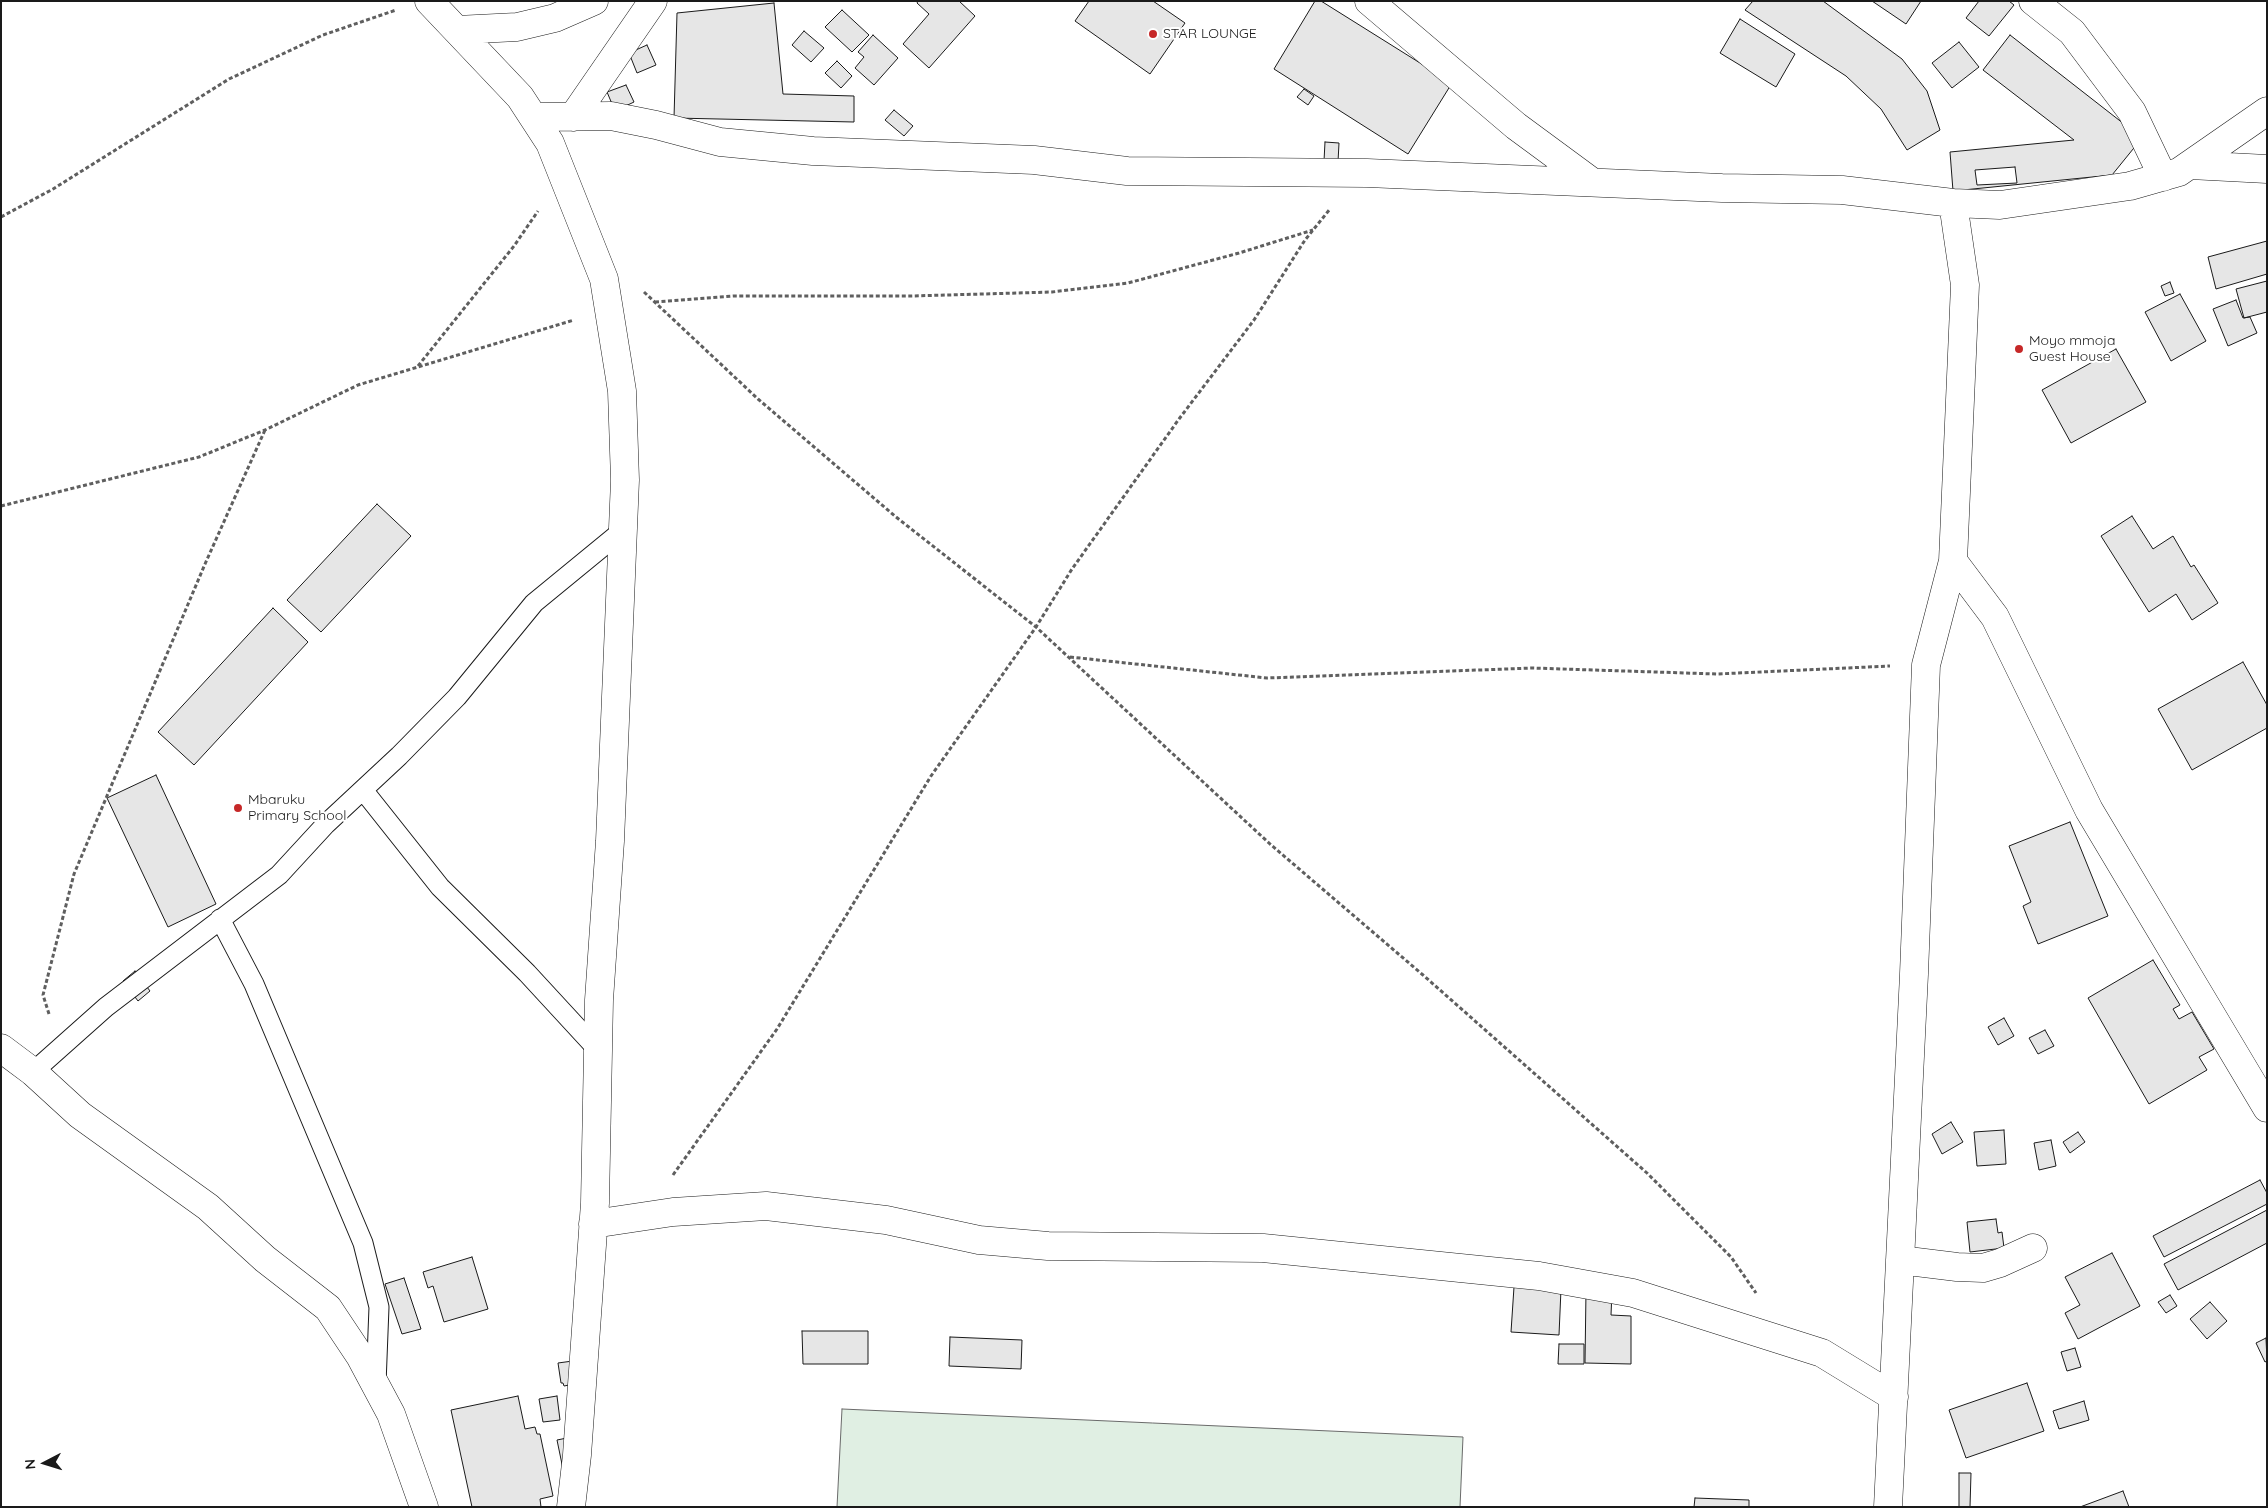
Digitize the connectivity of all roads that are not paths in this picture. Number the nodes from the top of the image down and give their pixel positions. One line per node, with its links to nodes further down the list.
1 (594, 1): 6 (street)
2 (653, 1): 9 (street)
3 (1368, 1): 13 (street)
4 (2033, 1): 12 (street)
5 (417, 4): 6 (street)
6 (457, 30): 8 (street)
7 (2267, 111): 10 (street)
8 (534, 117): 9 (street); 15 (street)
9 (573, 117): 13 (street)
10 (2190, 165): 11 (street); 12 (street)
11 (2267, 169)
12 (2163, 177): 14 (street)
13 (1592, 182): 14 (street)
14 (1953, 203): 16 (street)
15 (623, 530): 17 (lane); 20 (street)
16 (1953, 561): 22 (street); 25 (street)
17 (363, 790): 18 (lane); 20 (lane)
18 (220, 919): 21 (lane); 26 (lane)
19 (1, 1048): 21 (street)
20 (598, 1050): 23 (street)
21 (33, 1072): 26 (street)
22 (2267, 1108)
23 (594, 1224): 27 (street); 29 (street)
24 (2033, 1248): 25 (street)
25 (1900, 1260): 27 (street)
26 (376, 1385): 28 (street)
27 (1894, 1397): 30 (street)
28 (424, 1507)
29 (571, 1507)
30 (1888, 1507)

